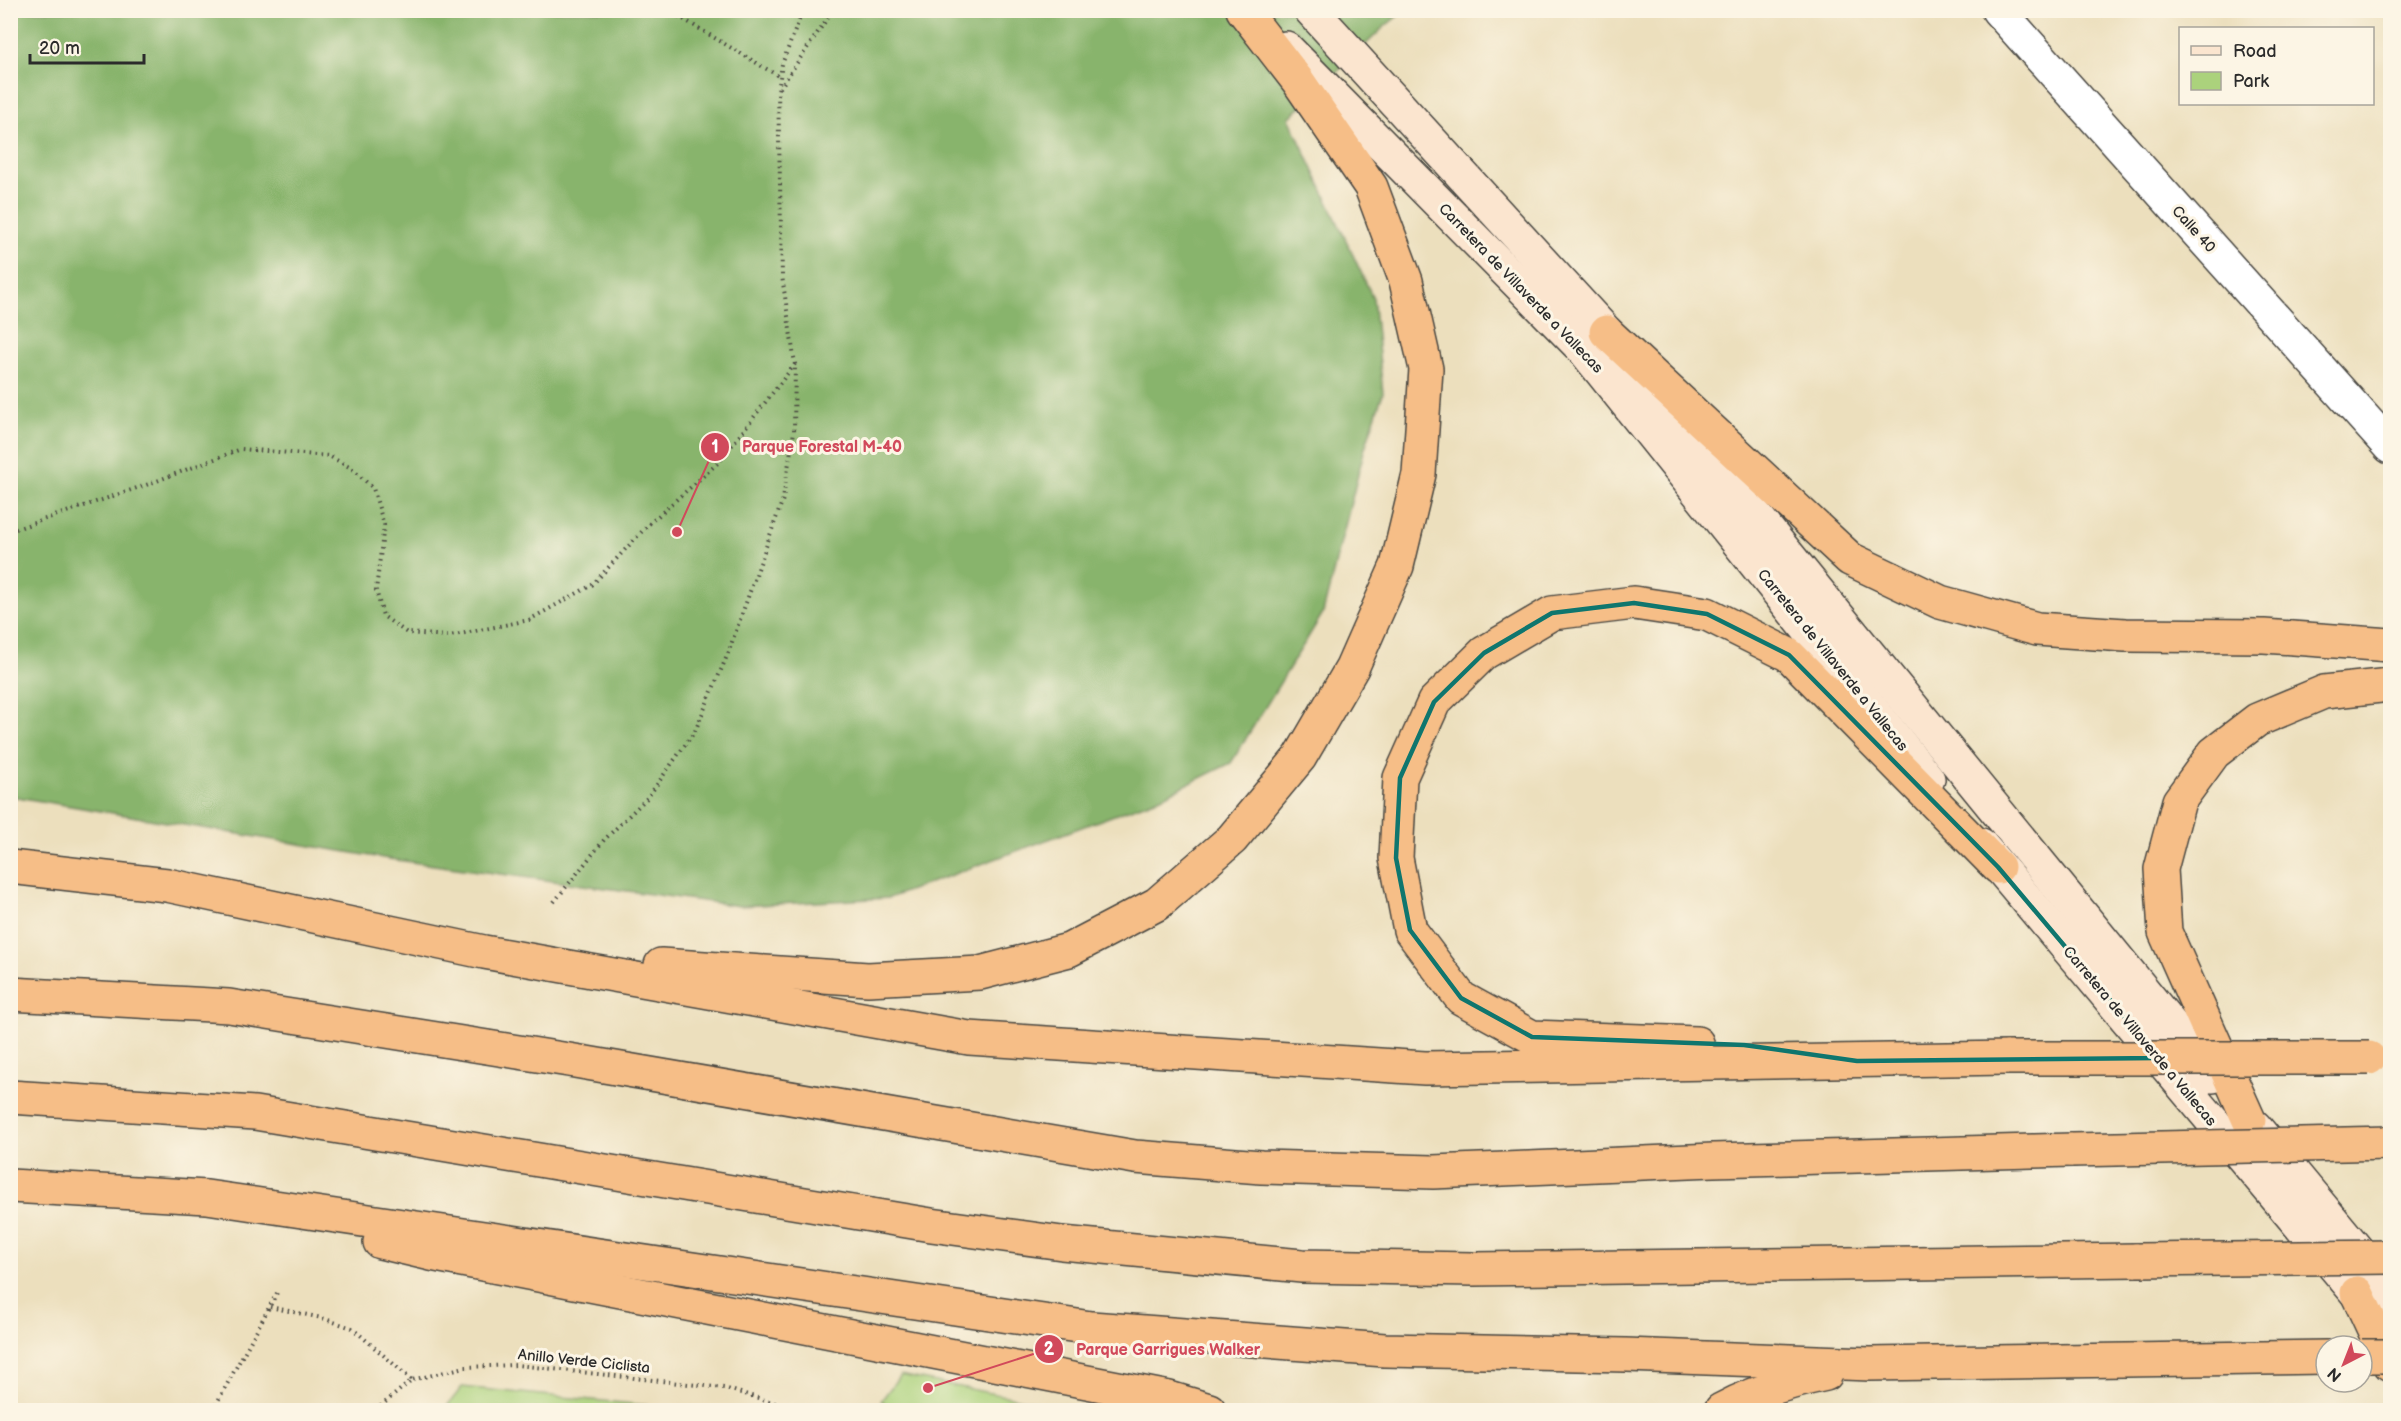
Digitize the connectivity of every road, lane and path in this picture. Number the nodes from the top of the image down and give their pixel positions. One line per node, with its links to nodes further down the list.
1 (668, 10): 8 (path)
2 (803, 10): 8 (path)
3 (833, 10): 9 (path)
4 (1243, 10): 19 (highway)
5 (1249, 10): 17 (main road, Carretera de Villaverde a Vallecas)
6 (1311, 10): 10 (main road, Carretera de Villaverde a Vallecas)
7 (1998, 10): 12 (street, Calle 40)
8 (780, 77): 9 (path)
9 (778, 91): 11 (path)
10 (1606, 332): 14 (highway); 24 (main road, Carretera de Villaverde a Vallecas)
11 (795, 364): 13 (path); 18 (path)
12 (2391, 447)
13 (10, 531)
14 (2391, 645)
15 (2391, 685): 24 (highway)
16 (10, 867): 19 (highway)
17 (1998, 867): 22 (highway); 31 (main road, Carretera de Villaverde a Vallecas)
18 (554, 902)
19 (484, 952): 22 (highway)
20 (10, 994): 25 (highway, bridge)
21 (2380, 1058): 22 (highway, bridge)
22 (1857, 1061)
23 (10, 1096): 28 (highway, bridge)
24 (2249, 1120): 29 (main road, Carretera de Villaverde a Vallecas)
25 (2391, 1143)
26 (10, 1186): 27 (highway)
27 (207, 1197): 37 (highway); 45 (highway)
28 (2391, 1257)
29 (2391, 1290)
30 (278, 1291): 32 (path)
31 (2357, 1293): 33 (main road, Carretera de Villaverde a Vallecas); 38 (highway)
32 (270, 1307): 39 (path); 42 (path)
33 (2391, 1334)
34 (2374, 1356): 35 (highway, bridge)
35 (2391, 1356)
36 (2314, 1357): 37 (highway)
37 (1870, 1364): 46 (highway)
38 (2391, 1364)
39 (412, 1380): 43 (path, Anillo Verde Ciclista); 44 (path, Anillo Verde Ciclista)
40 (10, 1409): 41 (path)
41 (15, 1410)
42 (213, 1410)
43 (376, 1410)
44 (799, 1410)
45 (1209, 1410)
46 (1721, 1410)

